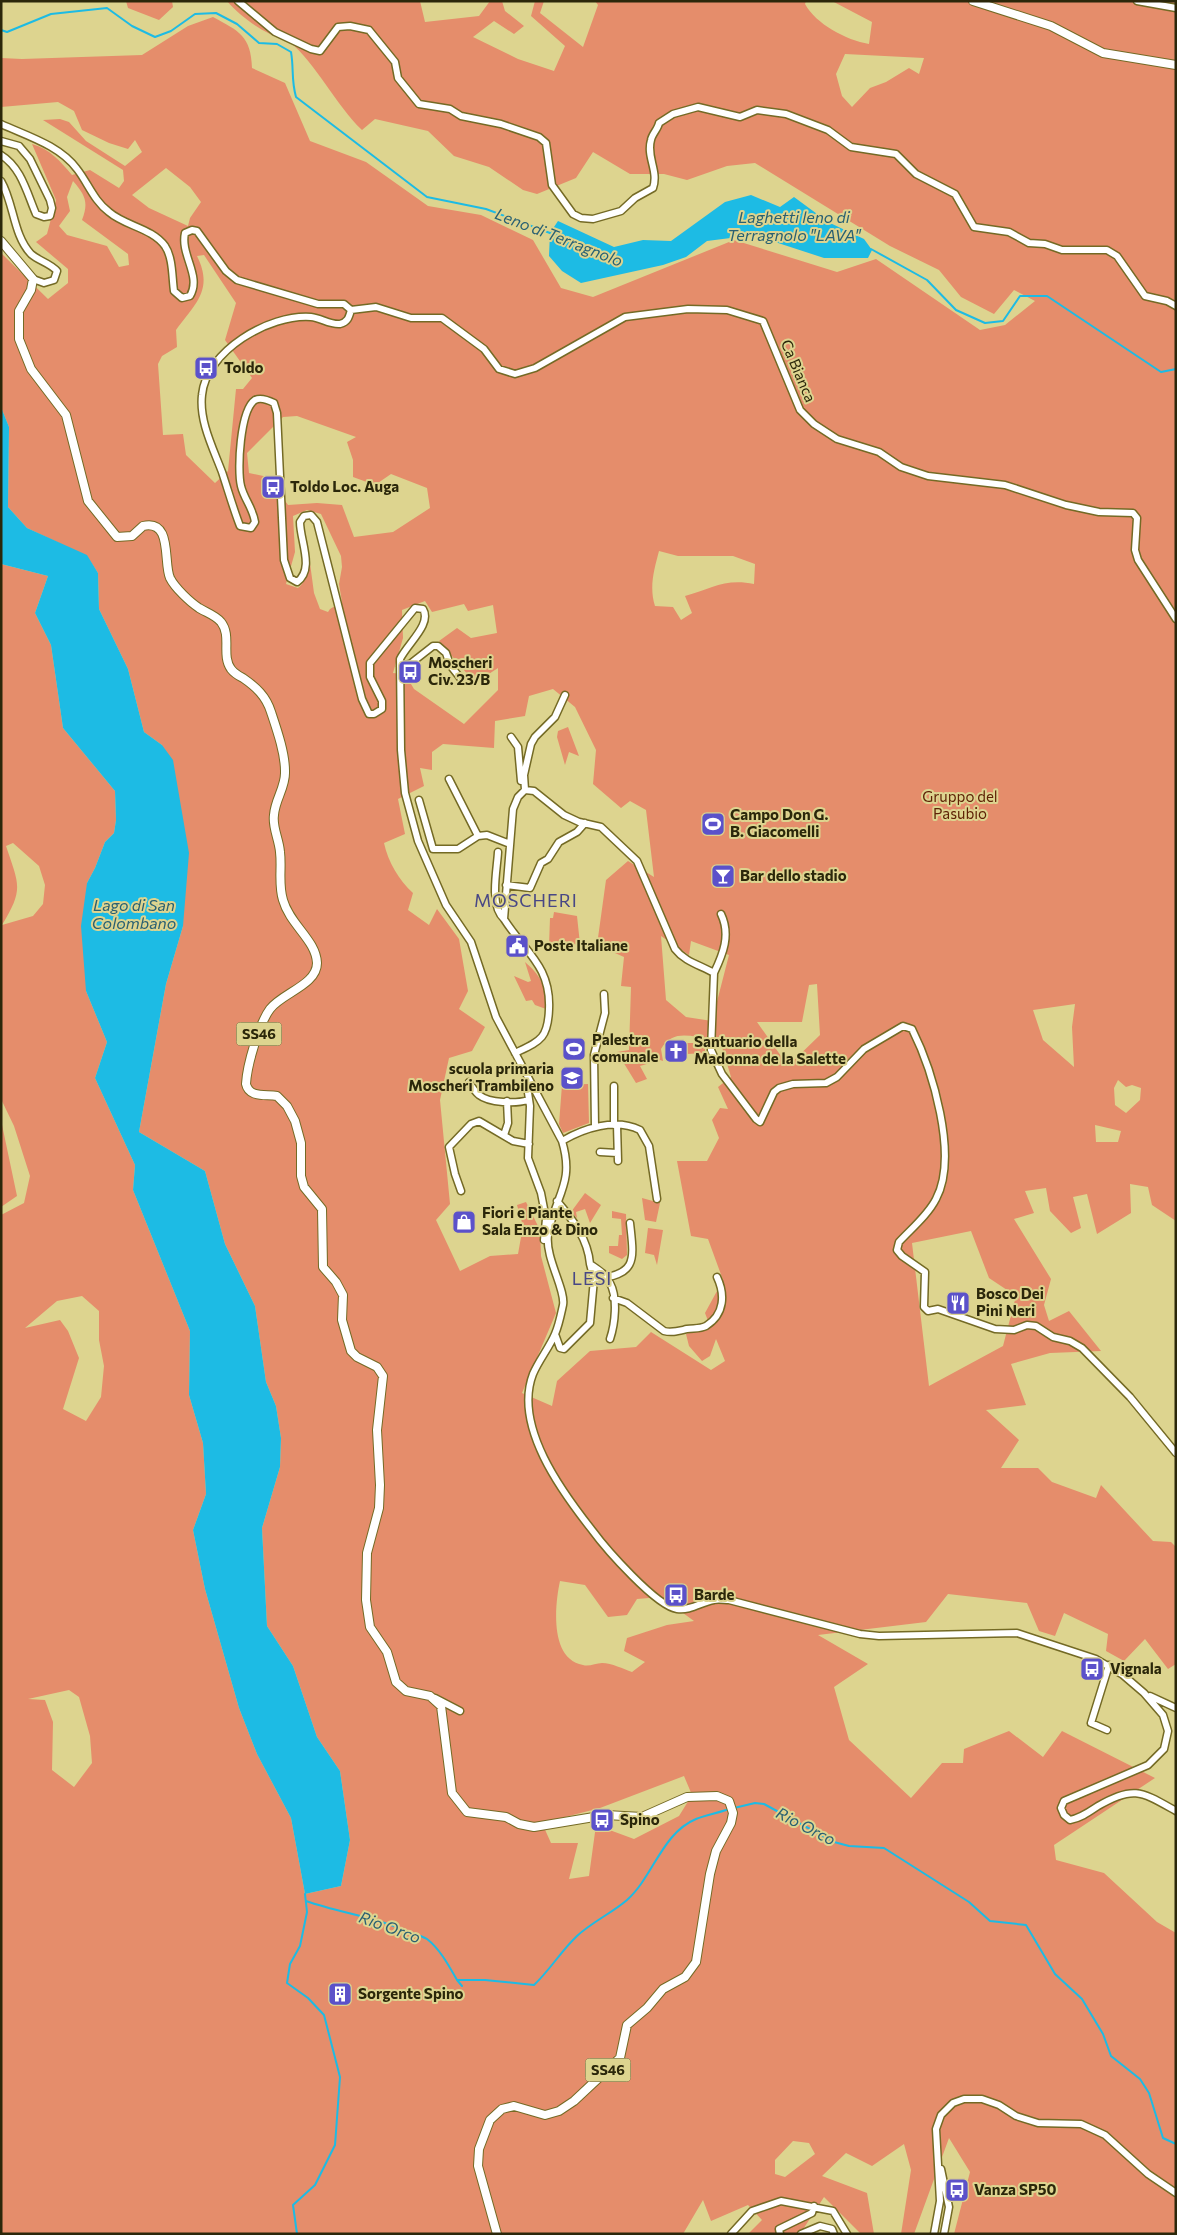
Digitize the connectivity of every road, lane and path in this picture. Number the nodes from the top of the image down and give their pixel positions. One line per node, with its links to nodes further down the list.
1 (238, 1): 12 (street)
2 (973, 1): 5 (main road)
3 (1137, 1): 4 (street)
4 (1176, 8)
5 (1176, 65)
6 (1, 124): 13 (street, Ca Bianca)
7 (1, 141): 8 (street)
8 (1, 155)
9 (1, 181): 11 (street)
10 (1, 240): 11 (main road)
11 (33, 278): 60 (main road, SS46)
12 (1176, 306)
13 (351, 310): 14 (street, Ca Bianca); 15 (street)
14 (1176, 619)
15 (400, 666): 16 (street); 31 (street)
16 (460, 679)
17 (566, 695): 20 (street)
18 (511, 737): 20 (street)
19 (449, 779): 23 (street)
20 (525, 788): 22 (street); 24 (street)
21 (419, 800): 23 (street)
22 (585, 823): 26 (street); 29 (street)
23 (478, 836): 24 (street)
24 (510, 844): 26 (street)
25 (498, 852): 28 (street)
26 (506, 885): 28 (street)
27 (721, 914): 29 (street)
28 (504, 919): 31 (street)
29 (714, 973): 57 (street)
30 (604, 994): 38 (street)
31 (515, 1053): 33 (street)
32 (469, 1082): 36 (street)
33 (531, 1085): 35 (street); 40 (street)
34 (614, 1086): 37 (street)
35 (528, 1100): 36 (street); 41 (street)
36 (507, 1102): 39 (street)
37 (616, 1126): 38 (street); 43 (street); 46 (street)
38 (595, 1127): 40 (street)
39 (504, 1135): 41 (street); 45 (street)
40 (562, 1141): 47 (street)
41 (529, 1144): 49 (street)
42 (600, 1152): 43 (street)
43 (617, 1153): 44 (street)
44 (618, 1162)
45 (461, 1191)
46 (657, 1198)
47 (557, 1201): 49 (street); 50 (street)
48 (630, 1223): 52 (street)
49 (551, 1263): 55 (street)
50 (590, 1264): 52 (street); 53 (street)
51 (717, 1277): 54 (street)
52 (606, 1278): 53 (street); 54 (street)
53 (594, 1279): 55 (street)
54 (614, 1298): 56 (street)
55 (556, 1334): 58 (street)
56 (610, 1340)
57 (1176, 1453)
58 (1109, 1665): 59 (street); 63 (street)
59 (1144, 1693): 61 (street); 64 (street)
60 (430, 1696): 62 (street); 68 (main road, SS46)
61 (1176, 1708)
62 (460, 1711)
63 (1107, 1730)
64 (1176, 1811)
65 (937, 2148): 66 (street); 74 (street); 75 (street)
66 (1176, 2193)
67 (814, 2206): 69 (street); 70 (street); 73 (street)
68 (497, 2234)
69 (730, 2234)
70 (780, 2234)
71 (801, 2234): 72 (street)
72 (834, 2234)
73 (847, 2234)
74 (934, 2234)
75 (944, 2234)

